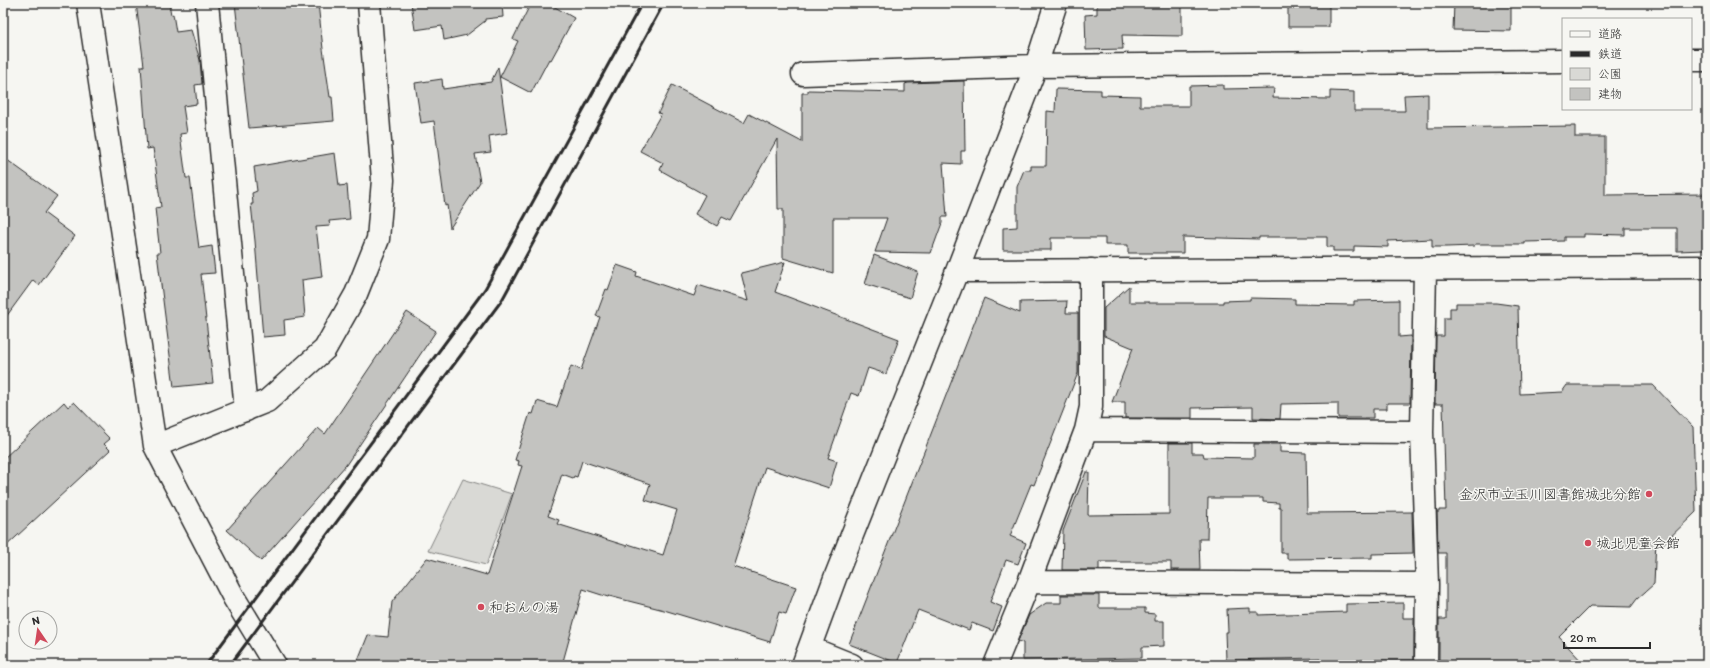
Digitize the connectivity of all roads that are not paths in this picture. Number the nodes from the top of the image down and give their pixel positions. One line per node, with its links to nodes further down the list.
1 (88, 3): 17 (street)
2 (207, 3): 14 (street)
3 (369, 3): 14 (street)
4 (1056, 3): 8 (street)
5 (1692, 60): 6 (street)
6 (1707, 60)
7 (1562, 61): 8 (street)
8 (1036, 66): 9 (street); 13 (street)
9 (803, 74)
10 (1707, 267): 11 (street)
11 (1425, 269): 12 (street); 16 (street)
12 (1091, 270): 13 (street); 15 (street)
13 (957, 271): 20 (street)
14 (246, 410): 17 (street)
15 (1086, 430): 16 (street); 18 (street)
16 (1422, 432): 19 (street)
17 (155, 446): 21 (street)
18 (1029, 582): 19 (street); 23 (street)
19 (1427, 584): 24 (street)
20 (807, 656): 22 (street)
21 (275, 665)
22 (852, 665)
23 (995, 665)
24 (1426, 665)

